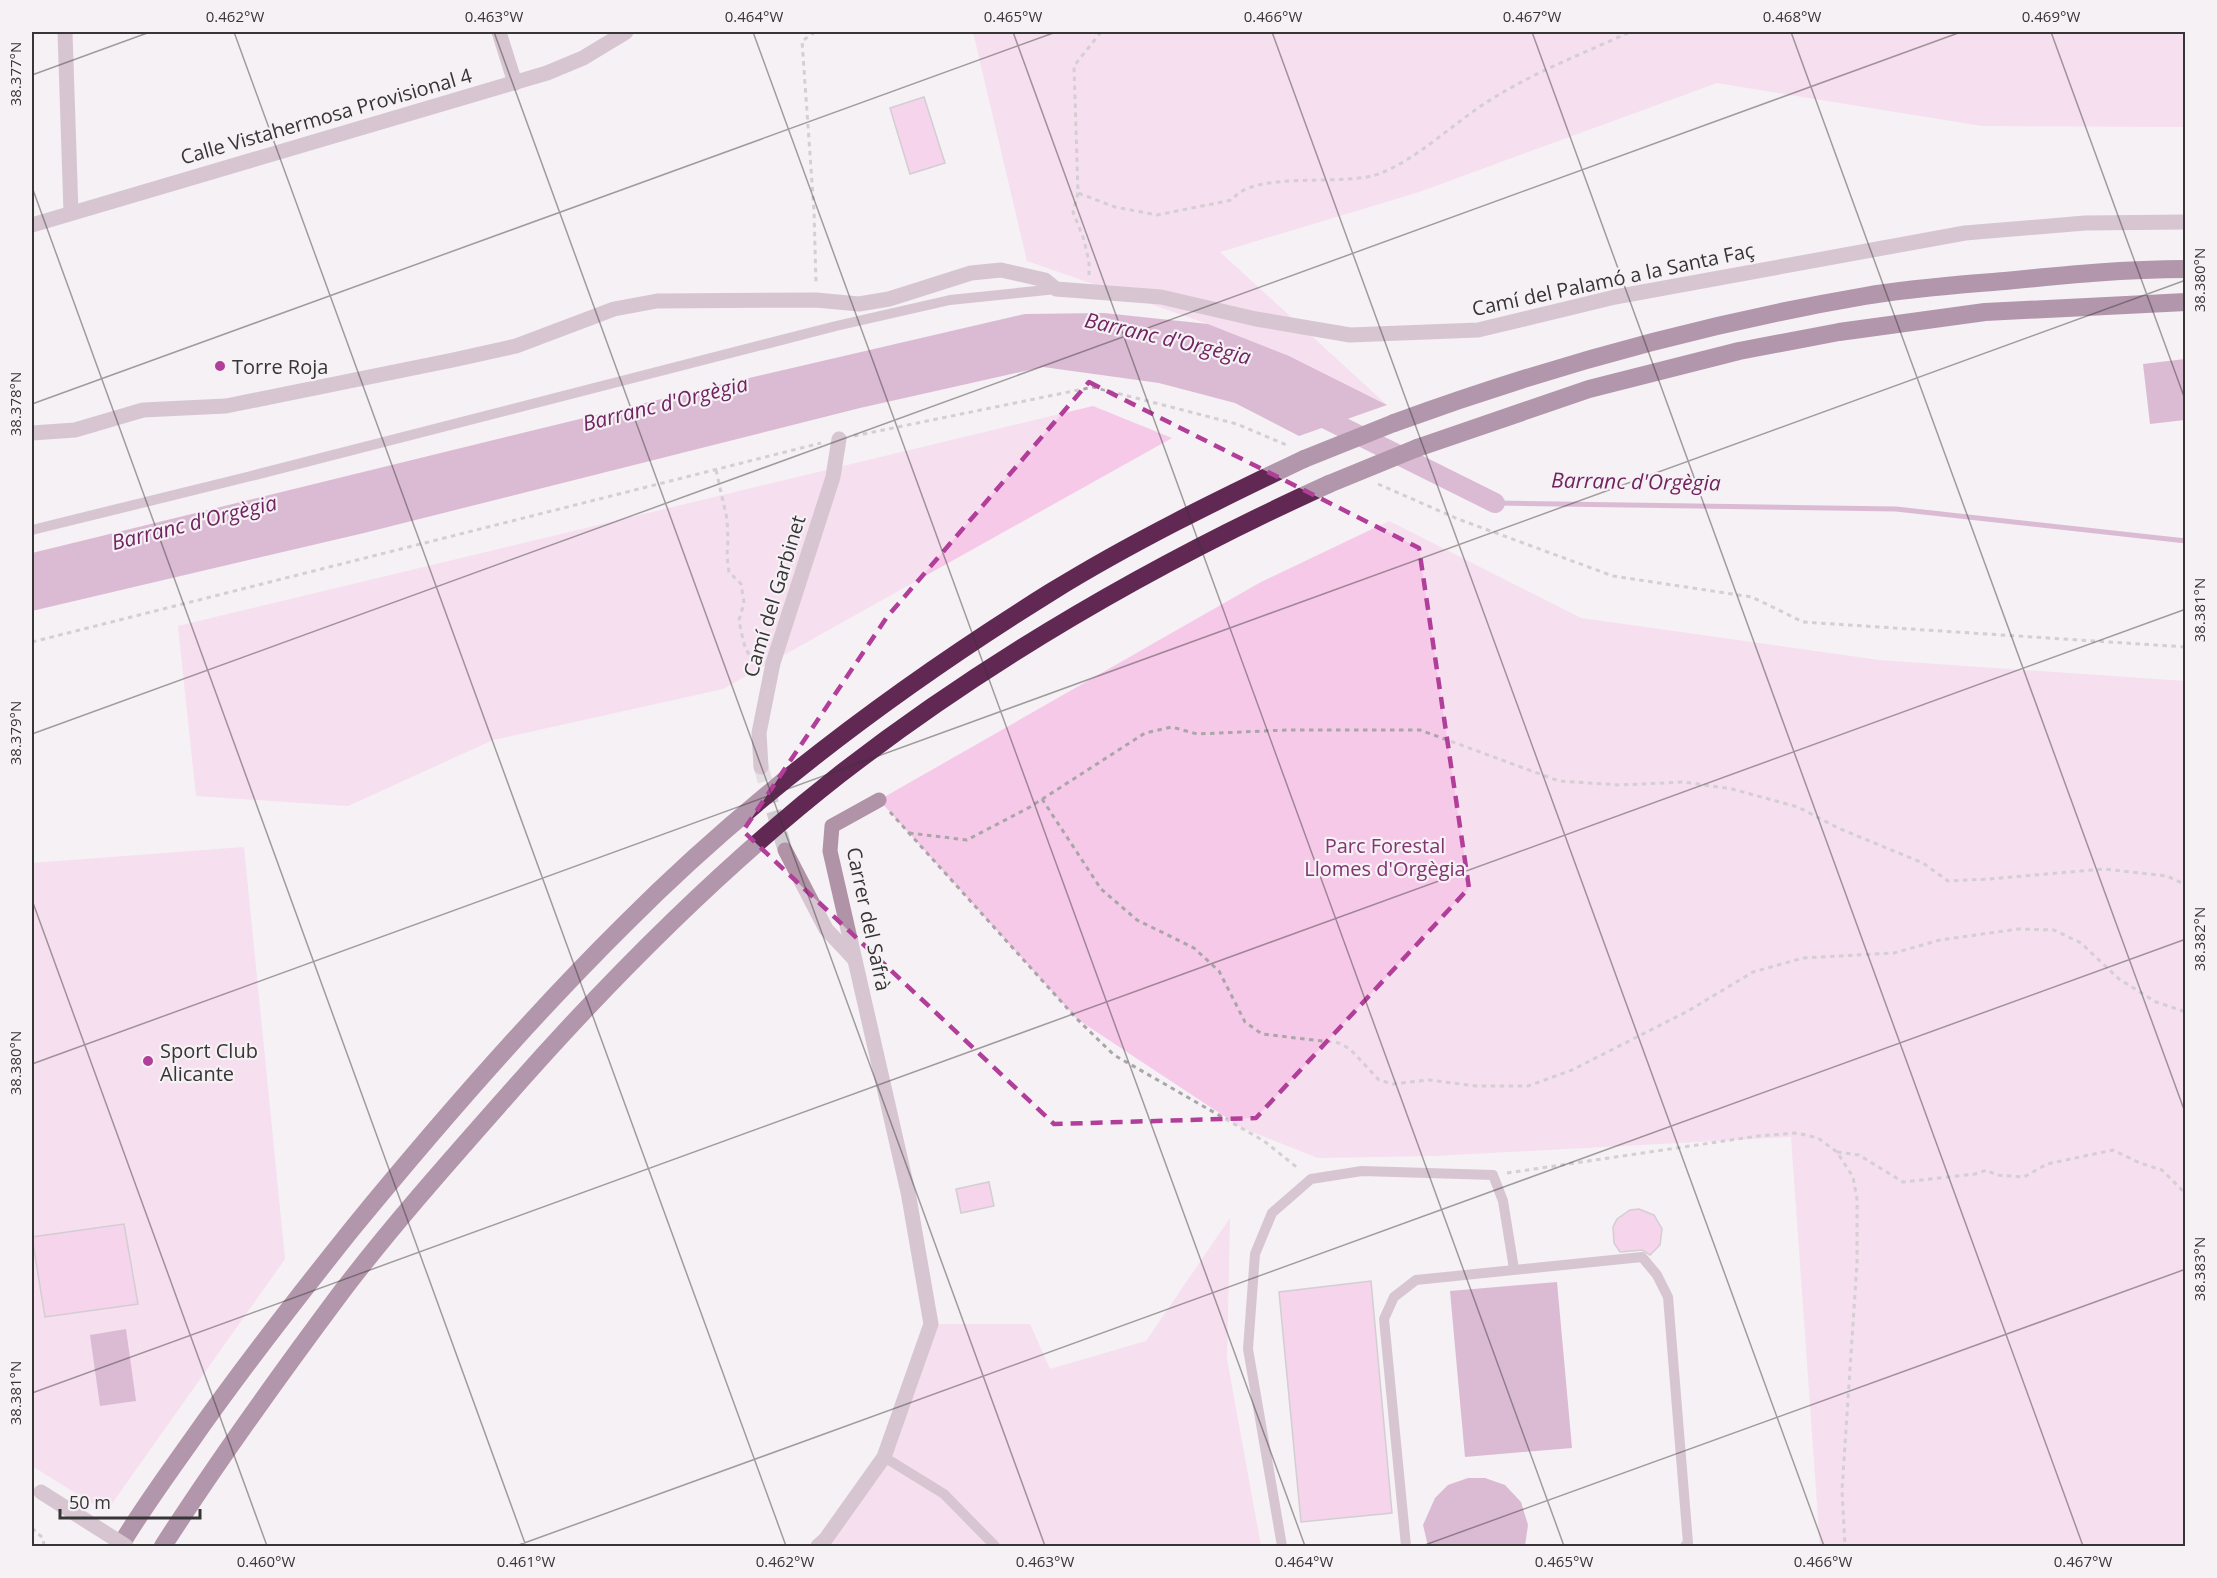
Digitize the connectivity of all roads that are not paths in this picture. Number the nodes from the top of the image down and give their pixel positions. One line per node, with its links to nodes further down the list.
1 (65, 32): 5 (street)
2 (499, 32): 4 (street)
3 (626, 32): 4 (street, Calle Vistahermosa Provisional 4)
4 (515, 83): 5 (street, Calle Vistahermosa Provisional 4)
5 (71, 213): 7 (street, Calle Vistahermosa Provisional 4)
6 (2186, 222): 9 (street, Camí del Palamó a la Santa Faç)
7 (32, 225)
8 (2186, 270): 21 (highway, bridge)
9 (1056, 290): 11 (street, Camí del Palamó a la Santa Faç); 13 (lane)
10 (2186, 302): 25 (highway, bridge)
11 (32, 433)
12 (838, 439): 14 (street, Camí del Garbinet)
13 (32, 530)
14 (761, 767)
15 (879, 800): 17 (street, Carrer del Safrà)
16 (785, 850): 17 (street)
17 (857, 962): 19 (street, Carrer del Safrà)
18 (1514, 1269): 28 (lane); 29 (lane); 30 (lane)
19 (884, 1456): 26 (street, Carrer del Safrà); 27 (lane)
20 (36, 1489): 24 (street, bridge)
21 (135, 1522): 22 (highway); 23 (highway)
22 (109, 1546)
23 (120, 1546)
24 (126, 1546)
25 (163, 1546)
26 (818, 1546)
27 (995, 1546)
28 (1281, 1546)
29 (1406, 1546)
30 (1685, 1546)

